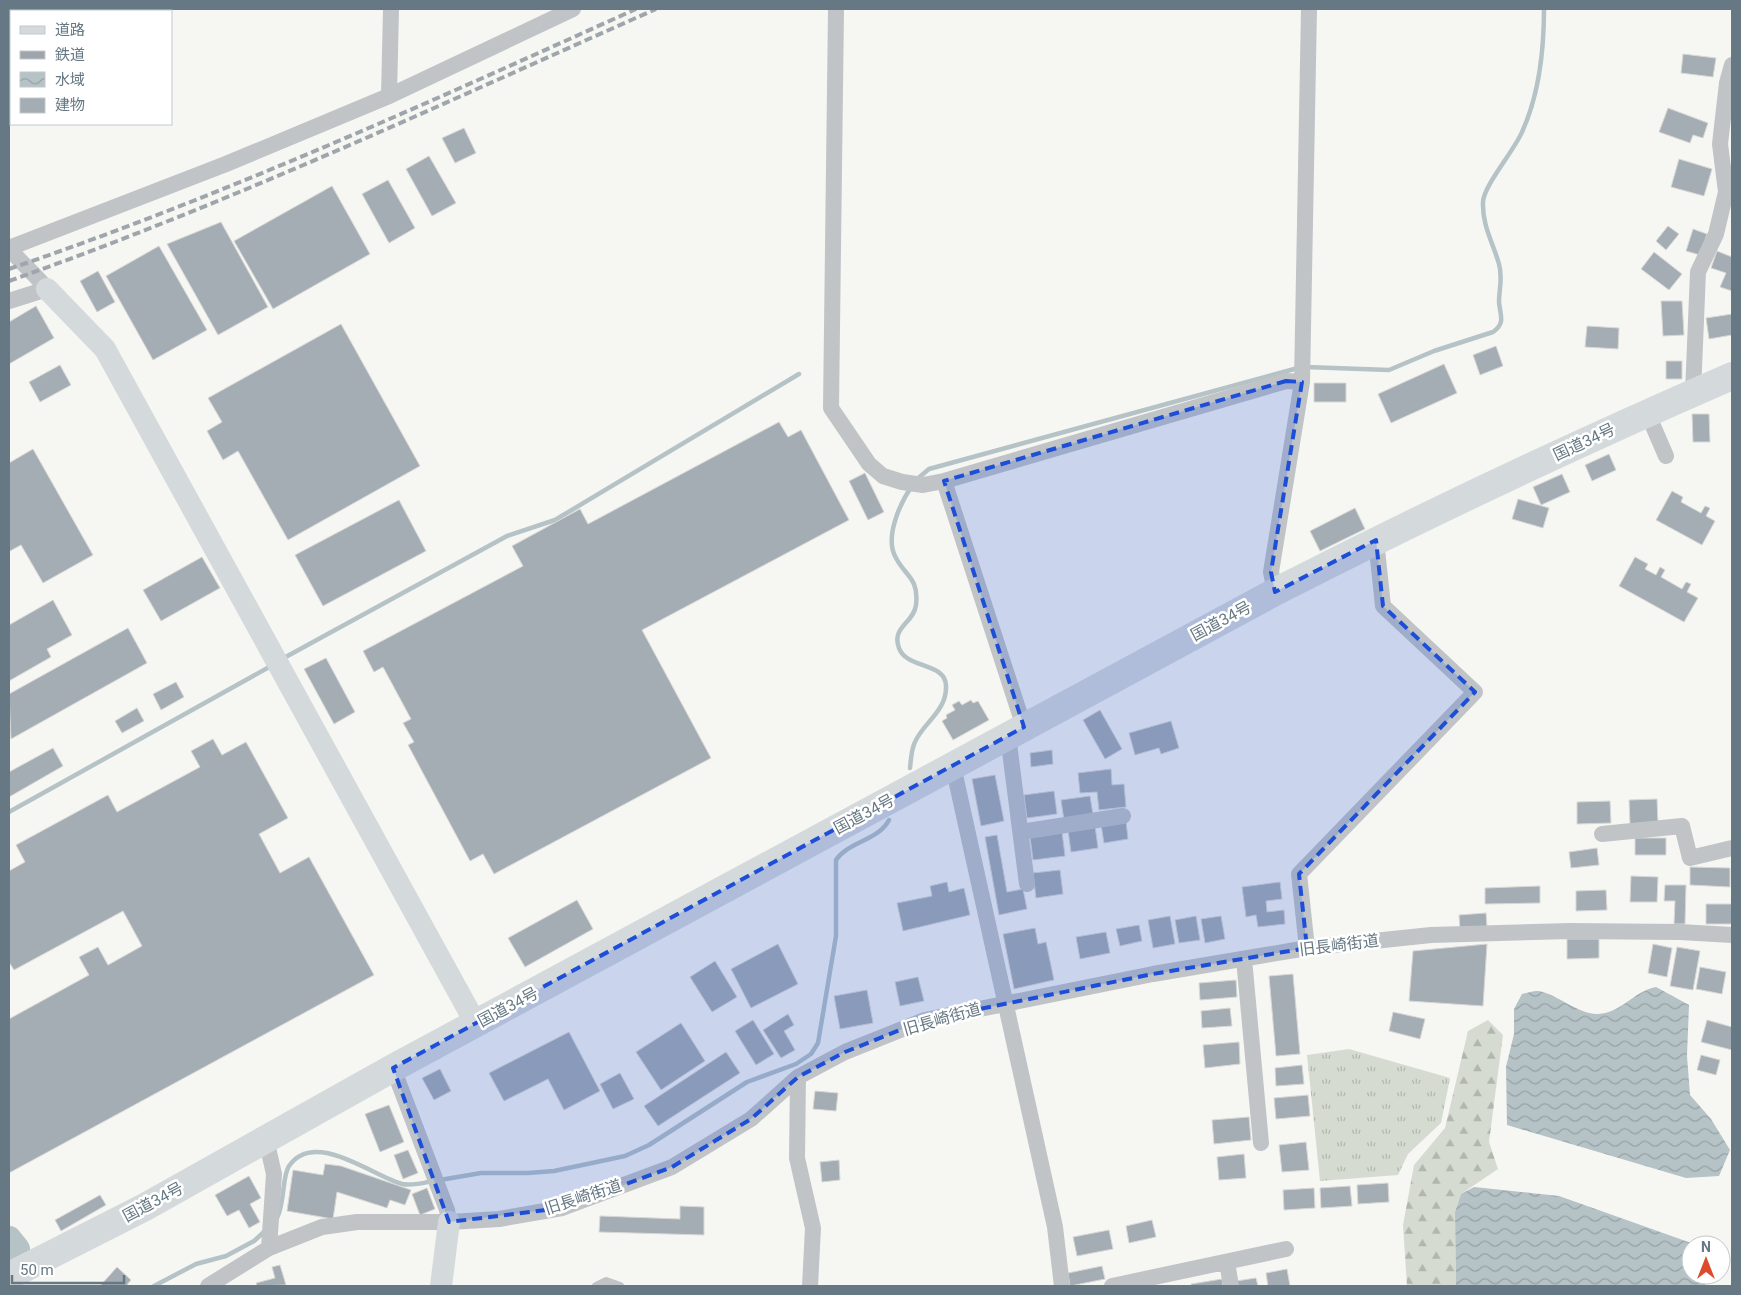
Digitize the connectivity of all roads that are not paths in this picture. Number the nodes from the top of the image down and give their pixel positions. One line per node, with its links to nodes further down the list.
1 (391, 9): 7 (street)
2 (573, 9): 7 (street)
3 (836, 9): 16 (street)
4 (1310, 9): 12 (street)
5 (1732, 65): 6 (street)
6 (1730, 84): 13 (street)
7 (389, 96): 8 (street)
8 (9, 248): 9 (street)
9 (47, 289): 10 (street); 30 (street)
10 (9, 301)
11 (1732, 376): 13 (highway, 国道34号)
12 (1302, 382): 16 (street); 18 (street)
13 (1693, 393): 14 (highway, 国道34号)
14 (1647, 412): 15 (street); 17 (highway, 国道34号)
15 (1666, 456)
16 (944, 481): 19 (street)
17 (1376, 540): 18 (highway, 国道34号); 27 (street)
18 (1275, 592): 19 (highway, 国道34号)
19 (1016, 731): 20 (highway, 国道34号); 22 (street)
20 (953, 766): 29 (street); 30 (highway, 国道34号)
21 (1123, 816): 22 (street)
22 (1020, 832): 25 (street)
23 (1602, 834): 24 (street)
24 (1732, 848)
25 (1027, 884)
26 (1732, 935): 27 (street, 旧長崎街道)
27 (1307, 948): 28 (street, 旧長崎街道)
28 (1244, 959): 29 (street, 旧長崎街道); 34 (street)
29 (1004, 1002): 32 (street, 旧長崎街道); 45 (street)
30 (476, 1024): 31 (highway, 国道34号)
31 (393, 1068): 33 (highway, 国道34号); 35 (street)
32 (798, 1077): 35 (street, 旧長崎街道); 44 (street)
33 (266, 1139): 36 (street); 39 (highway, 国道34号)
34 (1262, 1143)
35 (449, 1222): 36 (street, 旧長崎街道); 41 (street)
36 (269, 1248): 40 (street, 旧長崎街道)
37 (1286, 1249): 38 (street)
38 (1227, 1262): 46 (street); 47 (street)
39 (9, 1276)
40 (208, 1286)
41 (441, 1286)
42 (596, 1286): 43 (lane)
43 (620, 1286)
44 (810, 1286)
45 (1062, 1286)
46 (1112, 1286)
47 (1231, 1286)

